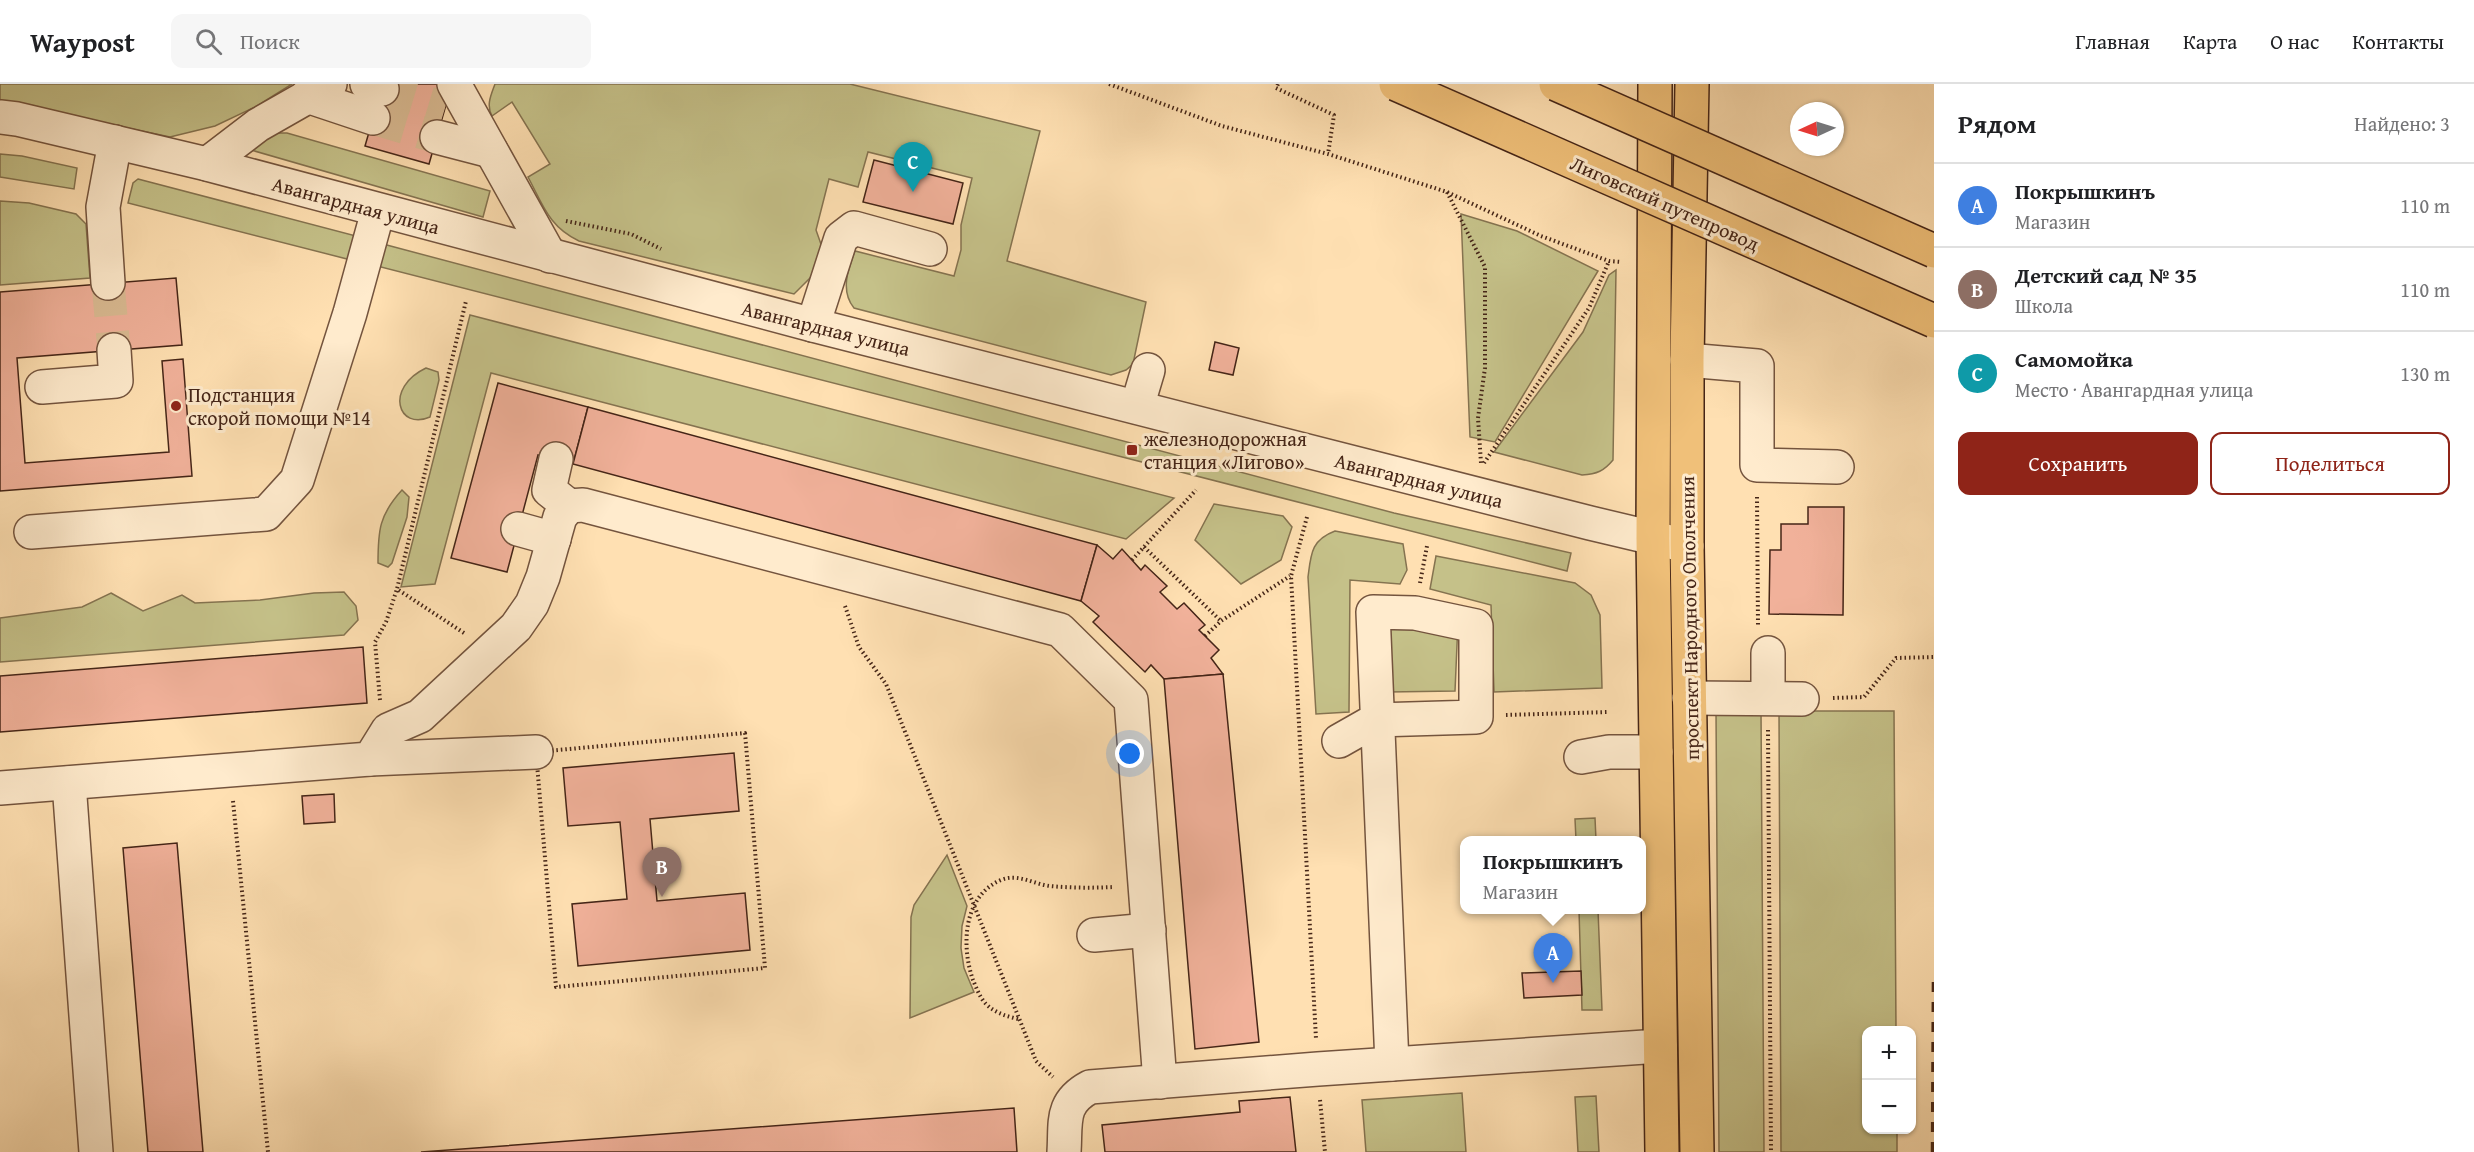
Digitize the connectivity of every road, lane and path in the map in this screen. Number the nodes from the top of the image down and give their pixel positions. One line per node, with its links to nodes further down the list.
1 (1109, 84): 12 (path)
2 (1278, 84): 12 (path)
3 (1396, 84): 23 (main road, Лиговский путепровод, bridge)
4 (1556, 84): 17 (main road, bridge)
5 (1655, 84): 39 (main road, проспект Народного Ополчения)
6 (1692, 84): 26 (main road, проспект Народного Ополчения)
7 (319, 90): 8 (street); 13 (street)
8 (374, 97)
9 (451, 111): 18 (street)
10 (0, 117): 11 (street, Авангардная улица)
11 (115, 142): 13 (street, Авангардная улица); 21 (street)
12 (1328, 154): 14 (path)
13 (207, 164): 15 (street, Авангардная улица)
14 (1447, 192): 19 (path); 19 (path)
15 (378, 211): 18 (street, Авангардная улица); 37 (street)
16 (930, 249): 24 (street)
17 (1934, 251)
18 (550, 256): 24 (street, Авангардная улица)
19 (1609, 261): 20 (path)
20 (1626, 262)
21 (108, 283)
22 (466, 300): 44 (path)
23 (1934, 321)
24 (813, 326): 29 (street, Авангардная улица)
25 (114, 350): 28 (street)
26 (1687, 360): 31 (street); 40 (main road, проспект Народного Ополчения)
27 (1148, 370): 29 (street)
28 (42, 387)
29 (1137, 407): 39 (street, Авангардная улица)
30 (556, 459): 34 (street)
31 (1757, 465): 32 (street); 49 (path)
32 (1837, 467)
33 (1196, 490): 41 (path)
34 (569, 506): 38 (street); 66 (street)
35 (1307, 517): 43 (path)
36 (518, 529): 38 (street)
37 (31, 532)
38 (554, 539): 48 (street)
39 (1653, 539): 40 (street, Авангардная улица); 60 (main road, проспект Народного Ополчения)
40 (1687, 546): 51 (main road, проспект Народного Ополчения)
41 (1144, 547): 42 (path); 46 (path)
42 (1132, 560)
43 (1291, 576): 46 (path); 73 (path)
44 (397, 589): 48 (path); 57 (path)
45 (850, 619): 67 (path)
46 (1221, 621): 47 (path)
47 (1205, 636)
48 (492, 652): 57 (street)
49 (1768, 653): 52 (street)
50 (1934, 657): 53 (path)
51 (1689, 698): 52 (street); 81 (main road, проспект Народного Ополчения)
52 (1768, 699): 53 (street); 82 (path)
53 (1802, 699)
54 (1609, 712): 55 (path)
55 (1476, 717): 56 (street); 56 (street)
56 (1376, 720): 58 (street); 72 (street)
57 (388, 730): 62 (street)
58 (1339, 741)
59 (536, 752): 59 (path); 62 (street)
60 (1656, 752): 61 (street); 71 (main road, проспект Народного Ополчения)
61 (1581, 757)
62 (370, 759): 63 (street)
63 (230, 770): 64 (street); 77 (path)
64 (69, 783): 65 (street); 76 (street)
65 (0, 788)
66 (1146, 885): 67 (path); 68 (street)
67 (974, 905): 70 (path); 70 (path)
68 (1149, 930): 69 (street); 74 (street)
69 (1094, 935)
70 (1019, 1019): 75 (path)
71 (1660, 1046): 72 (street); 80 (main road, проспект Народного Ополчения)
72 (1392, 1064): 73 (street)
73 (1318, 1069): 74 (street); 79 (path)
74 (1160, 1082): 75 (street)
75 (1074, 1096): 78 (street)
76 (96, 1152)
77 (268, 1152)
78 (1064, 1152)
79 (1325, 1152)
80 (1662, 1152)
81 (1697, 1152)
82 (1771, 1152)

